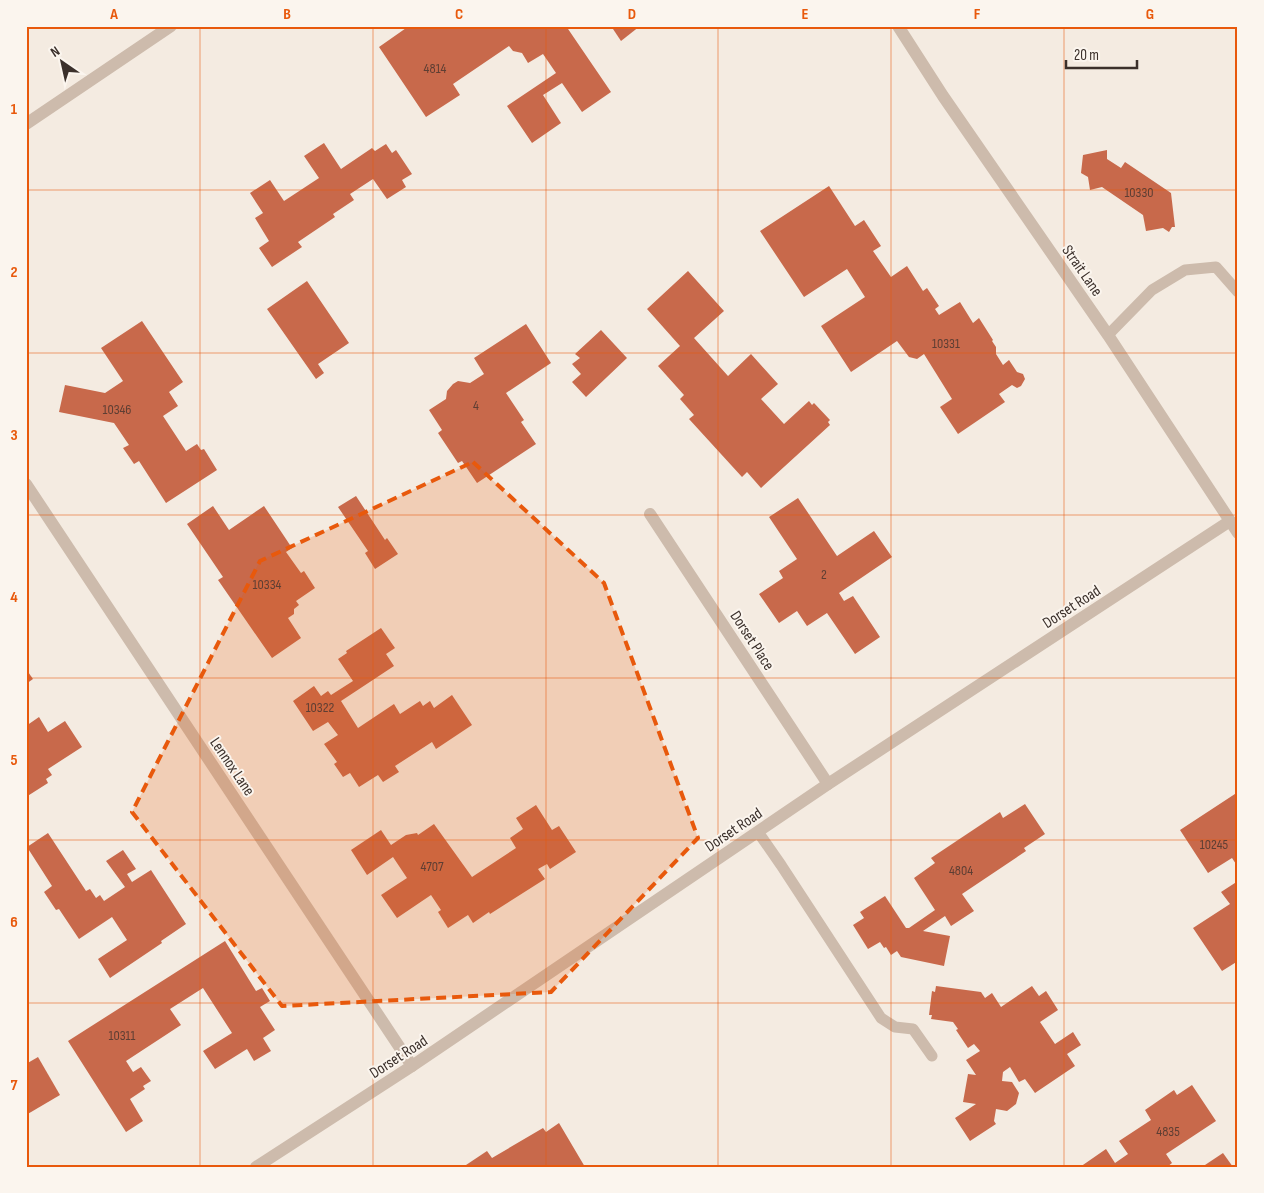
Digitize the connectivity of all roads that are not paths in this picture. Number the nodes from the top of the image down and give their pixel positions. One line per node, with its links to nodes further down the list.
1 (171, 26): 3 (street)
2 (898, 26): 5 (street, Strait Lane)
3 (26, 124)
4 (1238, 292): 5 (lane)
5 (1108, 335): 8 (street, Strait Lane)
6 (26, 484): 13 (street, Lennox Lane)
7 (650, 514): 10 (street, Dorset Place)
8 (1230, 521): 9 (street, Strait Lane); 10 (street, Dorset Road)
9 (1238, 533)
10 (828, 784): 11 (street, Dorset Road)
11 (758, 832): 12 (lane); 13 (street, Dorset Road)
12 (932, 1056)
13 (412, 1066): 14 (street, Dorset Road)
14 (256, 1167)

